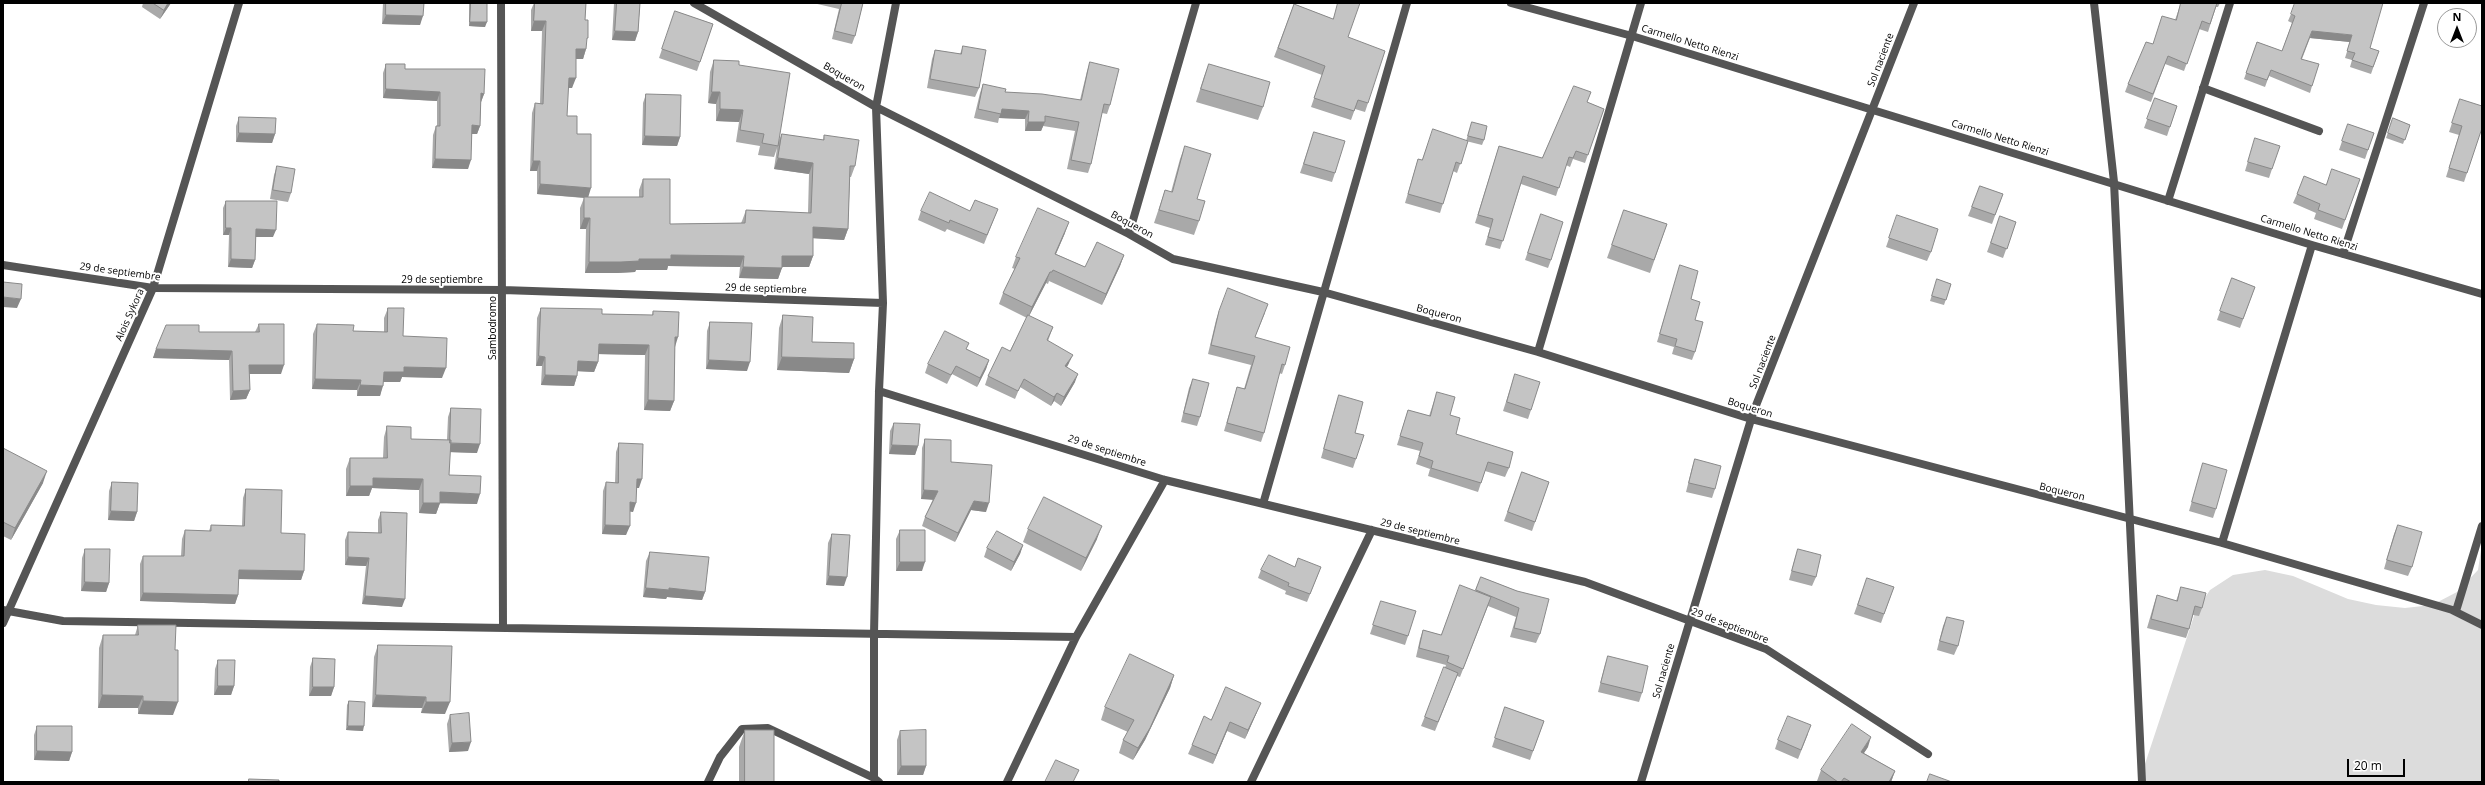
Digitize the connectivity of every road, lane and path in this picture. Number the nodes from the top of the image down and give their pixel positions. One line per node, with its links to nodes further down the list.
1 (239, 3): 24 (street, Alois Sykora)
2 (501, 3): 25 (street, Sambodromo)
3 (694, 3): 15 (street, Boqueron)
4 (896, 3): 15 (street)
5 (1196, 3): 20 (street)
6 (1407, 3): 26 (street)
7 (1511, 3): 13 (street, Carmello Netto Rienzi)
8 (1641, 3): 13 (street)
9 (1914, 3): 16 (street, Sol naciente)
10 (2094, 3): 18 (street)
11 (2230, 3): 14 (street)
12 (2424, 3): 22 (street)
13 (1632, 36): 16 (street, Carmello Netto Rienzi); 29 (street)
14 (2203, 88): 17 (street); 19 (street)
15 (876, 107): 20 (street, Boqueron); 28 (street)
16 (1872, 110): 18 (street, Carmello Netto Rienzi); 31 (street, Sol naciente)
17 (2319, 131)
18 (2114, 182): 19 (street, Carmello Netto Rienzi); 34 (street)
19 (2168, 201): 21 (street, Carmello Netto Rienzi)
20 (1129, 234): 26 (street, Boqueron)
21 (2312, 245): 22 (street, Carmello Netto Rienzi); 37 (street)
22 (2343, 254): 27 (street, Carmello Netto Rienzi)
23 (3, 265): 24 (street, 29 de septiembre)
24 (153, 288): 25 (street, 29 de septiembre); 39 (street, Alois Sykora)
25 (503, 290): 28 (street, 29 de septiembre); 43 (street, Sambodromo)
26 (1323, 292): 29 (street, Boqueron); 33 (street)
27 (2482, 294)
28 (883, 303): 30 (street)
29 (1538, 352): 31 (street, Boqueron)
30 (879, 391): 32 (street, 29 de septiembre); 44 (street)
31 (1751, 419): 34 (street, Boqueron); 40 (street, Sol naciente)
32 (1165, 480): 33 (street, 29 de septiembre); 45 (street)
33 (1263, 504): 36 (street, 29 de septiembre)
34 (2130, 519): 37 (street, Boqueron); 52 (street)
35 (2482, 526): 38 (street)
36 (1372, 530): 40 (street, 29 de septiembre); 50 (street)
37 (2222, 543): 38 (street, Boqueron)
38 (2450, 609): 42 (street, Boqueron)
39 (5, 611): 41 (street, Alois Sykora); 43 (street)
40 (1689, 621): 46 (street, 29 de septiembre); 51 (street, Sol naciente)
41 (3, 623)
42 (2482, 625)
43 (503, 628): 44 (street)
44 (874, 634): 45 (street); 47 (street)
45 (1076, 637): 49 (street)
46 (1928, 754)
47 (877, 780): 48 (street)
48 (708, 782)
49 (1007, 782)
50 (1251, 782)
51 (1641, 782)
52 (2142, 782)

